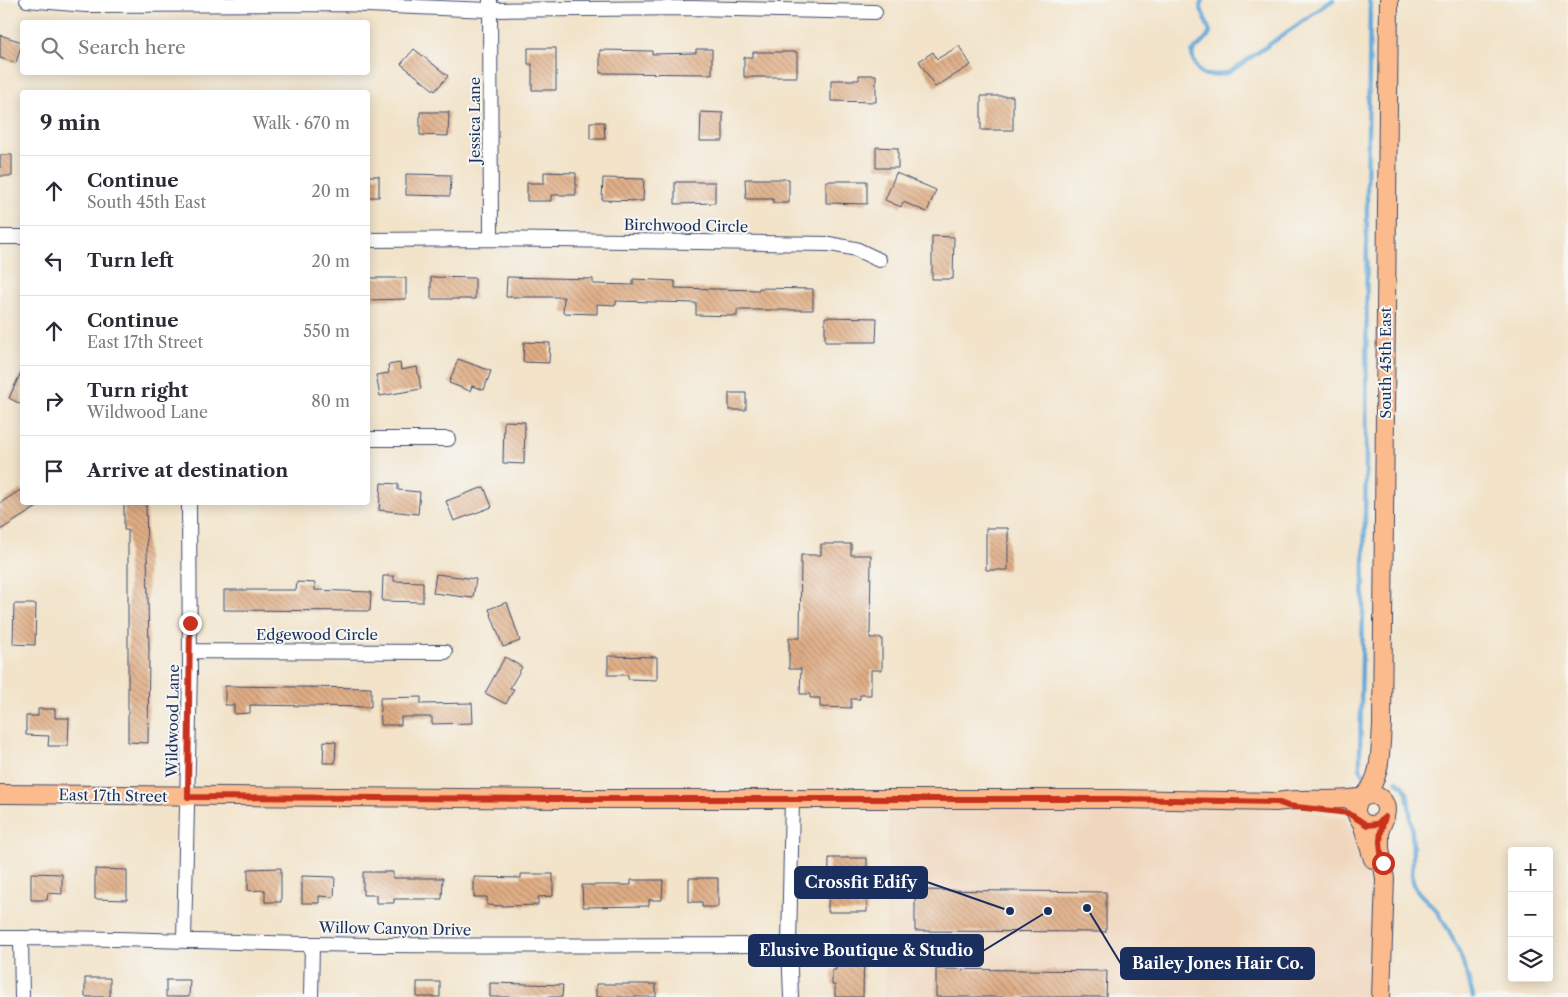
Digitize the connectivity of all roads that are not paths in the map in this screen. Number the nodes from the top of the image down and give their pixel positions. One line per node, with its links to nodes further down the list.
1 (27, 0): 3 (street)
2 (1389, 0): 15 (main road, South 45th East)
3 (489, 5): 4 (street); 7 (street, Jessica Lane)
4 (875, 12)
5 (0, 237): 6 (street)
6 (20, 237)
7 (490, 239): 8 (street); 9 (street, Birchwood Circle)
8 (370, 240)
9 (879, 260)
10 (370, 439): 11 (street)
11 (448, 439)
12 (189, 505): 13 (street, Wildwood Lane)
13 (190, 651): 14 (street, Edgewood Circle); 17 (street, Wildwood Lane)
14 (445, 652)
15 (1382, 726): 18 (main road, South 45th East); 21 (main road, South 45th East)
16 (0, 794): 17 (main road, East 17th Street)
17 (188, 797): 19 (main road, East 17th Street); 25 (street, Wildwood Lane)
18 (1363, 797): 20 (main road, East 17th Street); 21 (main road); 22 (main road)
19 (792, 799): 20 (main road, East 17th Street); 27 (street)
20 (1277, 802): 22 (main road, East 17th Street)
21 (1385, 810): 22 (main road); 28 (main road, South 45th East)
22 (1360, 821): 28 (main road, South 45th East)
23 (0, 938): 24 (street, Willow Canyon Drive)
24 (21, 938): 25 (street, Willow Canyon Drive); 29 (street)
25 (184, 940): 26 (street, Willow Canyon Drive)
26 (312, 944): 27 (street, Willow Canyon Drive); 30 (street)
27 (789, 945): 31 (street)
28 (1381, 946): 32 (main road, South 45th East)
29 (22, 997)
30 (311, 997)
31 (791, 997)
32 (1381, 997)

